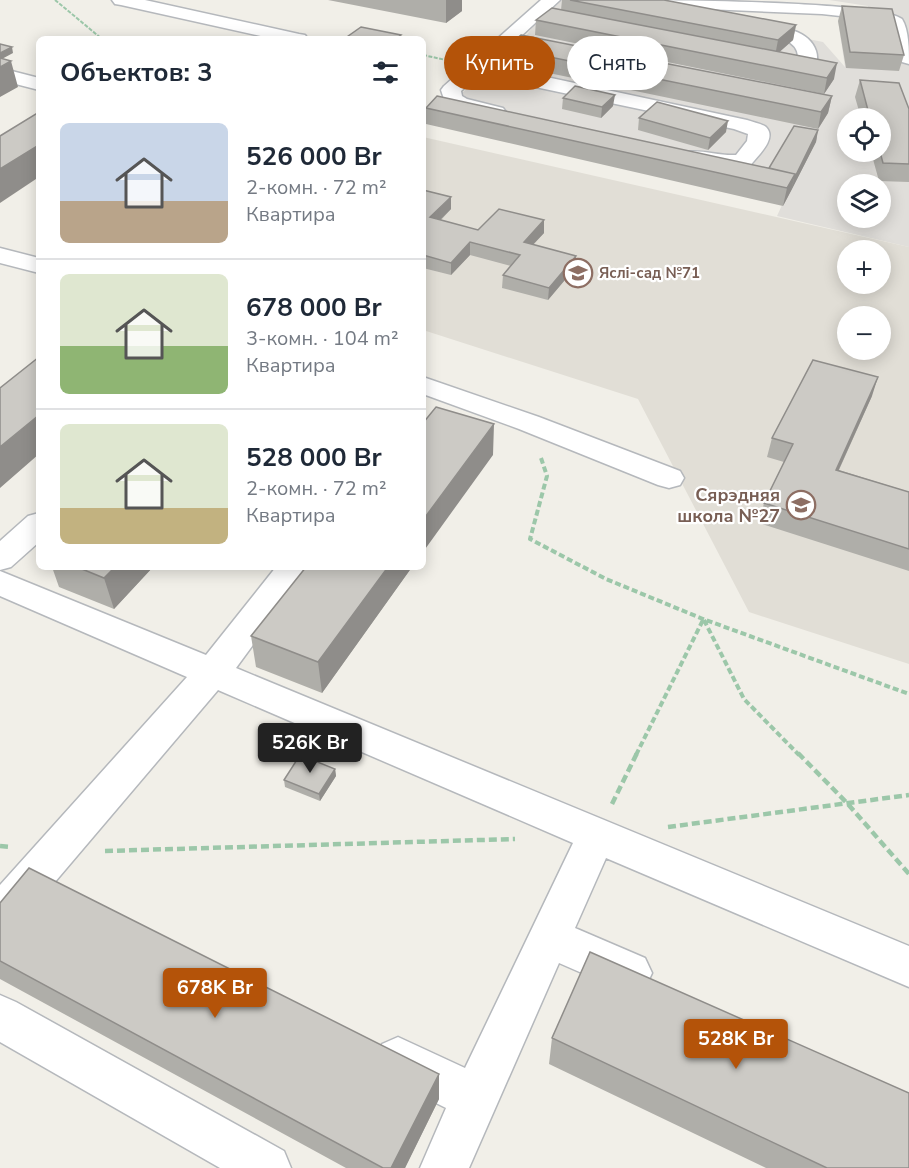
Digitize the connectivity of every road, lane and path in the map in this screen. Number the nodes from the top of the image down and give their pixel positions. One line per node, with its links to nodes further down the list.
1 (55, 0): 8 (path)
2 (121, 0): 9 (lane)
3 (551, 0): 6 (lane)
4 (616, 0): 5 (lane)
5 (731, 13): 11 (lane); 13 (lane)
6 (534, 15): 7 (lane); 10 (lane)
7 (557, 20)
8 (98, 36)
9 (285, 36)
10 (512, 36)
11 (905, 36): 14 (lane)
12 (426, 56): 15 (path)
13 (752, 57)
14 (909, 58)
15 (444, 60)
16 (0, 74): 17 (lane)
17 (36, 83)
18 (555, 85): 21 (lane)
19 (451, 90): 20 (lane)
20 (516, 117)
21 (674, 152)
22 (0, 255): 23 (lane)
23 (36, 263)
24 (426, 390): 25 (lane)
25 (529, 423): 26 (lane); 31 (path)
26 (669, 478)
27 (36, 527): 28 (lane)
28 (0, 559)
29 (292, 570): 32 (lane)
30 (0, 583): 32 (lane)
31 (703, 619): 33 (path); 35 (path); 37 (path)
32 (214, 671): 37 (lane); 41 (lane)
33 (909, 694)
34 (909, 795): 35 (path)
35 (847, 804): 36 (path); 40 (path)
36 (665, 827)
37 (596, 836): 43 (lane); 44 (lane)
38 (526, 838): 41 (path)
39 (0, 846): 41 (path)
40 (909, 874)
41 (49, 877): 42 (lane)
42 (0, 915)
43 (549, 937): 45 (lane); 48 (lane)
44 (909, 967)
45 (669, 990)
46 (0, 1017): 49 (lane)
47 (358, 1041): 48 (lane)
48 (475, 1098): 50 (lane)
49 (267, 1168)
50 (444, 1168)

